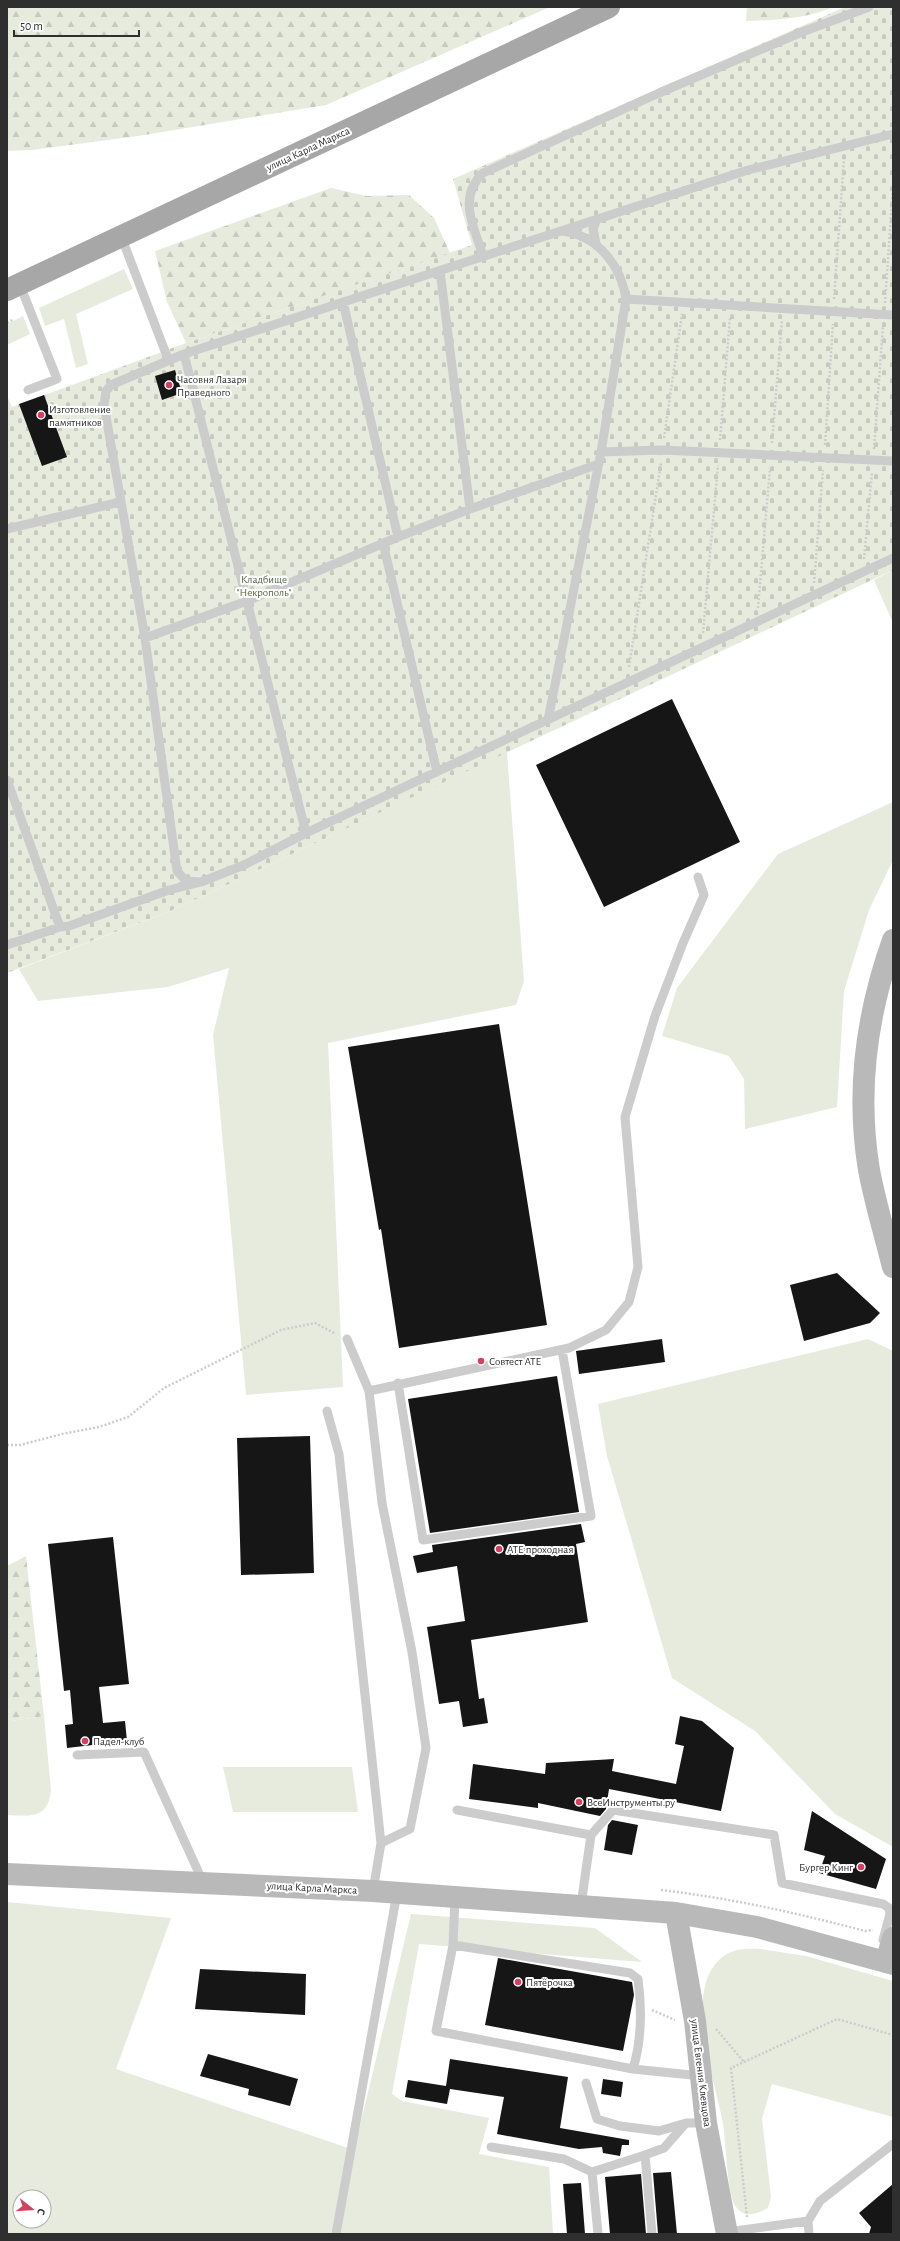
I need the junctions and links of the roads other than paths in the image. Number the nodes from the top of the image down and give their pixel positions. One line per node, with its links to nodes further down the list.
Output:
1 (609, 7): 6 (main road, улица Карла Маркса)
2 (869, 7): 8 (lane)
3 (893, 134): 4 (lane)
4 (597, 219): 5 (lane); 7 (lane)
5 (561, 231): 7 (lane); 8 (lane)
6 (121, 236): 10 (main road, улица Карла Маркса); 15 (lane)
7 (596, 243): 11 (lane)
8 (483, 256): 9 (lane)
9 (440, 271): 12 (lane); 21 (lane)
10 (13, 288): 16 (lane)
11 (626, 299): 13 (lane); 17 (lane)
12 (343, 302): 14 (lane); 23 (lane)
13 (888, 315)
14 (184, 354): 15 (lane); 26 (lane)
15 (168, 359): 20 (lane)
16 (28, 390)
17 (601, 452): 18 (lane); 19 (lane)
18 (893, 461)
19 (599, 464): 21 (lane); 28 (lane)
20 (120, 502): 22 (lane); 27 (lane)
21 (470, 509): 23 (lane)
22 (7, 529)
23 (398, 537): 24 (lane)
24 (383, 543): 26 (lane); 29 (lane)
25 (893, 558): 28 (lane)
26 (248, 601): 27 (lane); 31 (lane)
27 (145, 638): 32 (lane)
28 (548, 720): 29 (lane)
29 (437, 772): 31 (lane)
30 (7, 780): 36 (lane)
31 (306, 833): 34 (lane)
32 (177, 871): 34 (lane); 35 (lane)
33 (698, 877): 41 (lane)
34 (201, 882): 35 (lane)
35 (169, 890): 36 (lane)
36 (60, 927): 38 (lane)
37 (893, 940): 39 (main road)
38 (7, 945)
39 (893, 1267)
40 (347, 1339): 43 (lane)
41 (562, 1350): 42 (lane); 42 (lane)
42 (398, 1384): 43 (lane)
43 (369, 1391): 48 (lane)
44 (326, 1411): 48 (lane)
45 (77, 1755): 50 (lane)
46 (457, 1810): 47 (lane)
47 (591, 1835): 54 (lane); 56 (lane)
48 (381, 1843): 51 (lane)
49 (7, 1874): 50 (main road, улица Карла Маркса)
50 (203, 1883): 51 (main road, улица Карла Маркса)
51 (373, 1891): 52 (main road, улица Карла Маркса)
52 (397, 1893): 53 (main road, улица Карла Маркса); 69 (lane)
53 (455, 1897): 54 (main road, улица Карла Маркса); 57 (lane)
54 (581, 1905): 55 (main road, улица Карла Маркса)
55 (676, 1913): 58 (main road, улица Карла Маркса); 60 (main road, улица Евгения Клевцова)
56 (889, 1934): 58 (main road)
57 (454, 1945): 59 (lane); 59 (lane)
58 (885, 1962)
59 (633, 2069): 60 (lane)
60 (701, 2076): 62 (main road, улица Евгения Клевцова)
61 (586, 2083): 62 (lane)
62 (696, 2123): 65 (lane); 68 (main road, улица Евгения Клевцова)
63 (893, 2144): 67 (lane)
64 (490, 2147): 66 (lane)
65 (645, 2155): 66 (lane); 71 (lane)
66 (592, 2172): 70 (lane)
67 (808, 2221): 68 (lane); 72 (lane)
68 (727, 2233)
69 (336, 2234)
70 (598, 2234)
71 (652, 2234)
72 (809, 2234)

